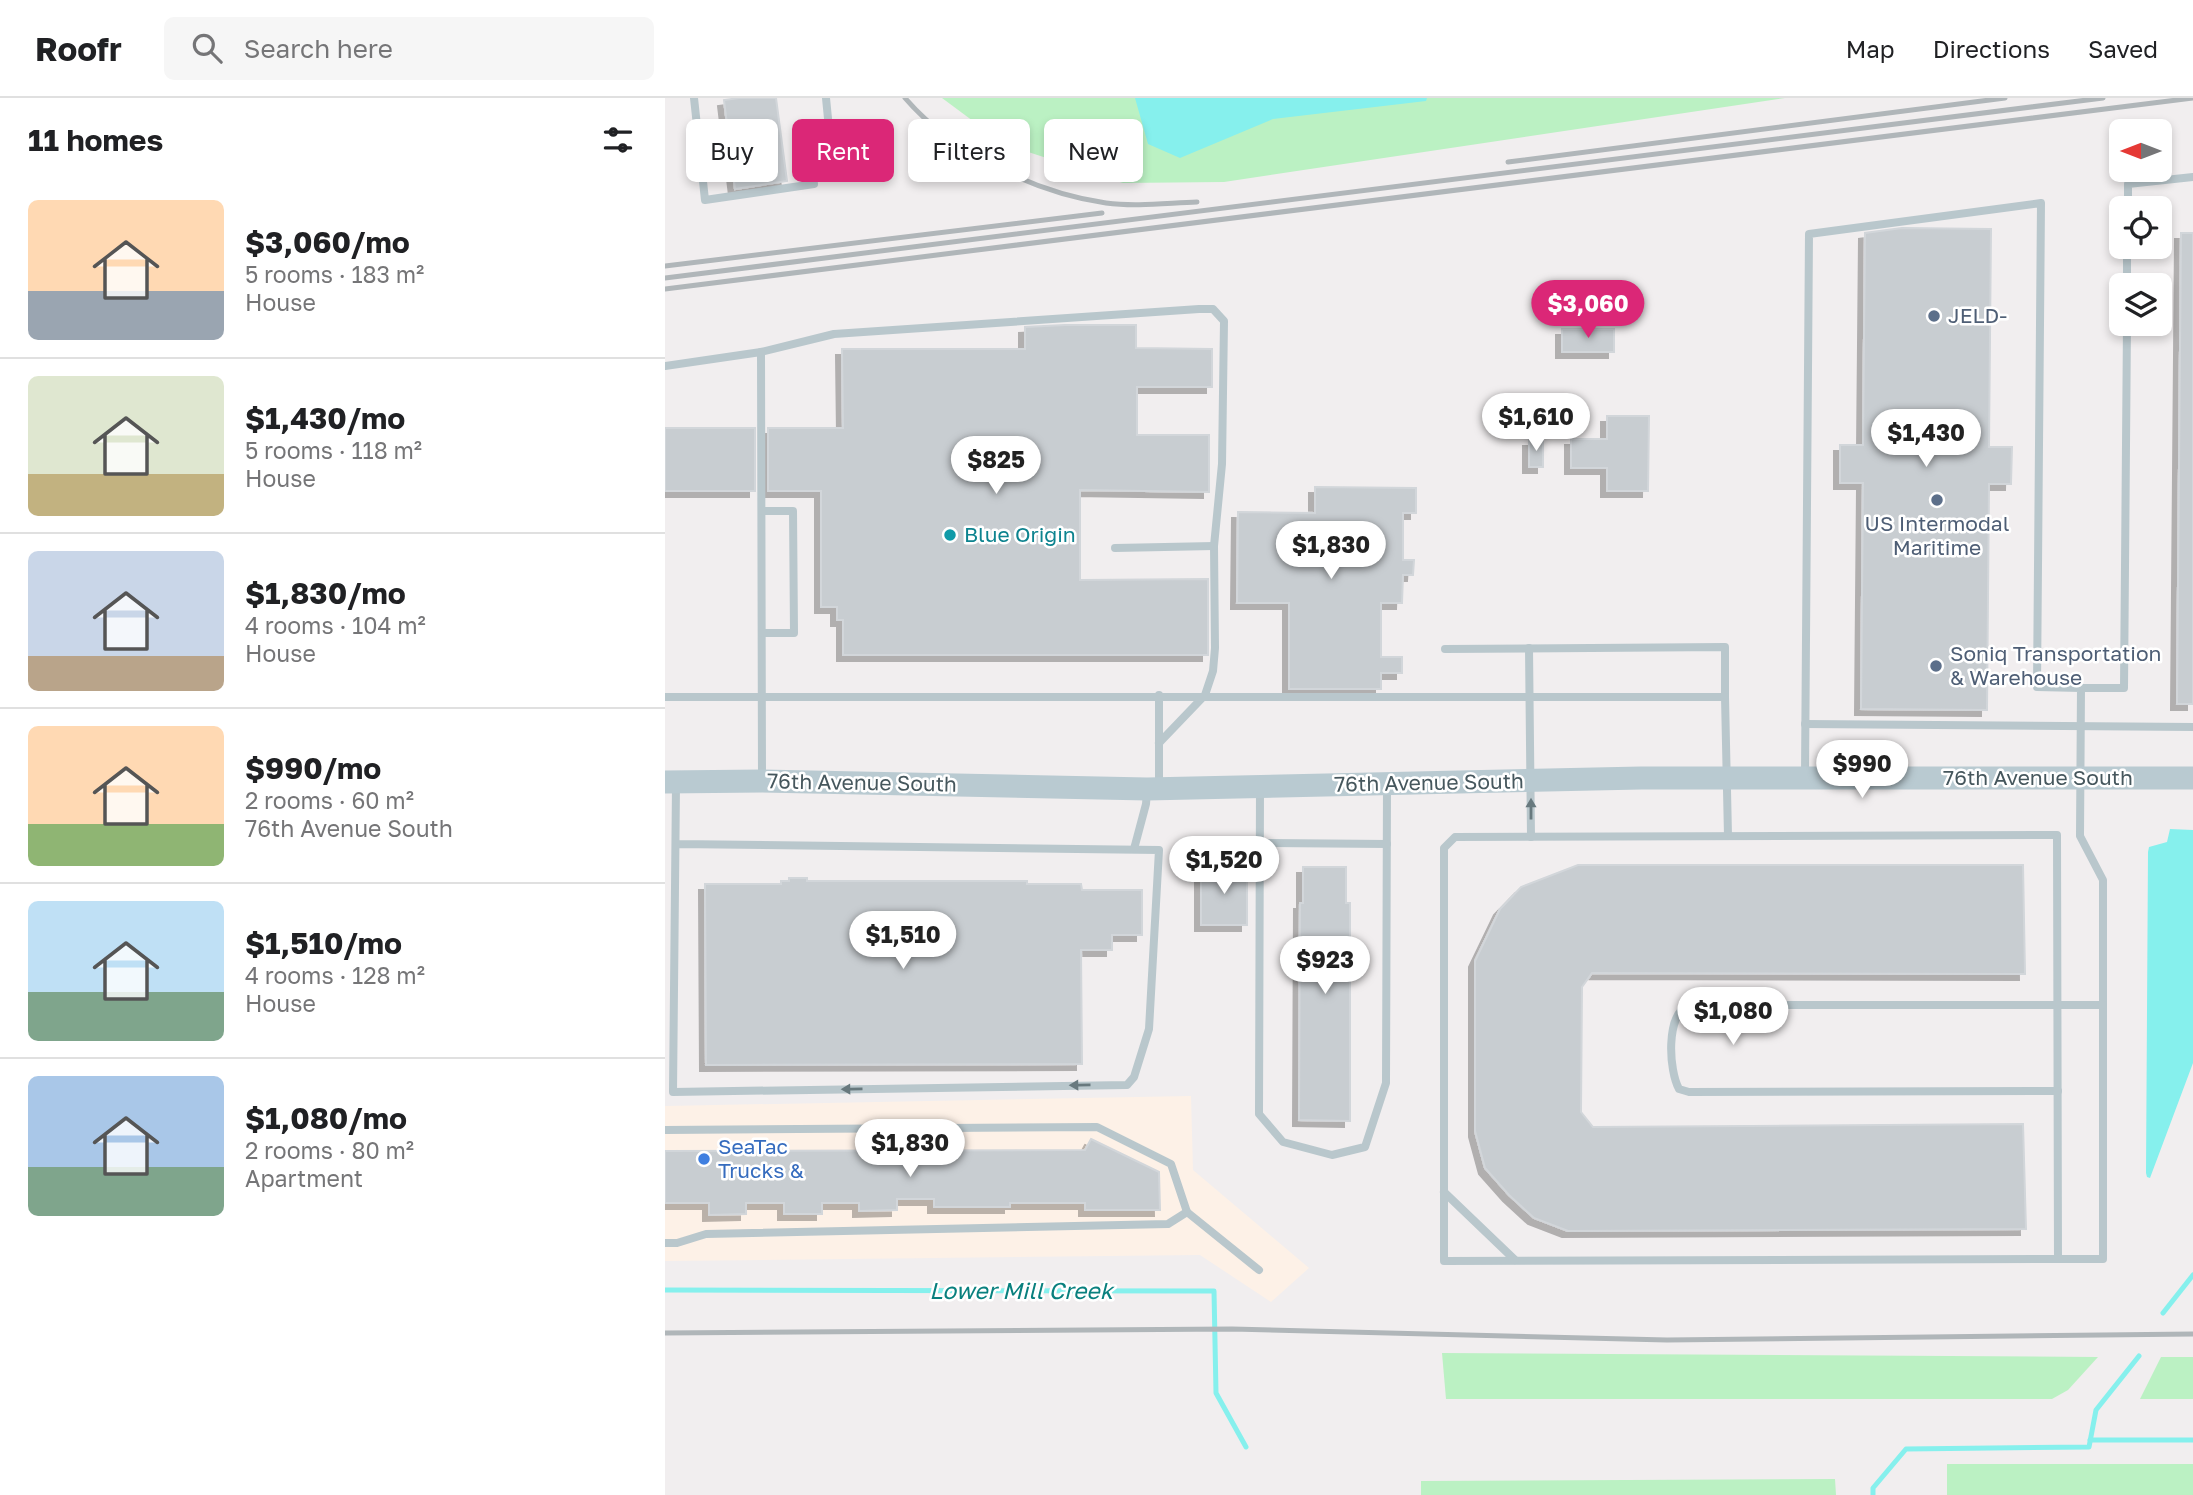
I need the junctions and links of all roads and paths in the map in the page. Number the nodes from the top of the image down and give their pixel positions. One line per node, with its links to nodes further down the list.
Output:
1 (694, 98): 2 (lane)
2 (826, 98)
3 (2193, 177): 4 (lane)
4 (2128, 196)
5 (2127, 336): 14 (lane)
6 (761, 352): 7 (lane); 8 (lane); 9 (lane)
7 (665, 366)
8 (762, 511): 11 (lane); 11 (lane)
9 (1214, 546): 10 (lane); 16 (lane)
10 (1115, 548)
11 (762, 633): 17 (lane)
12 (1529, 648): 13 (lane); 18 (lane); 19 (lane)
13 (1445, 649)
14 (2081, 688): 21 (lane); 22 (lane)
15 (1159, 695): 16 (lane); 17 (lane); 24 (lane)
16 (1205, 695): 18 (lane); 24 (lane)
17 (762, 696): 20 (lane); 29 (lane)
18 (1529, 696): 19 (lane); 30 (lane)
19 (1725, 696): 25 (lane)
20 (665, 697)
21 (1805, 724): 22 (lane); 26 (lane)
22 (2081, 726): 23 (lane); 27 (lane)
23 (2193, 727)
24 (1159, 743): 34 (lane)
25 (1728, 778): 26 (street, 76th Avenue South); 30 (street, 76th Avenue South); 36 (lane)
26 (1804, 778): 27 (street, 76th Avenue South)
27 (2080, 778): 28 (street, 76th Avenue South); 42 (lane)
28 (2193, 778)
29 (762, 781): 31 (street, 76th Avenue South); 34 (street, 76th Avenue South)
30 (1531, 781): 32 (street, 76th Avenue South); 35 (lane, one-way to 30)
31 (671, 782): 37 (lane)
32 (1387, 785): 33 (street, 76th Avenue South); 39 (lane)
33 (1260, 786): 34 (street, 76th Avenue South); 38 (lane)
34 (1153, 788): 40 (lane)
35 (1531, 836): 36 (lane); 45 (lane)
36 (1728, 836): 41 (lane)
37 (675, 844): 40 (lane); 40 (lane, one-way to 37)
38 (1260, 844): 39 (lane); 39 (lane)
39 (1387, 844)
40 (1134, 849)
41 (2058, 1004): 42 (lane); 43 (lane); 43 (lane)
42 (2103, 1004): 48 (lane)
43 (2058, 1091): 48 (lane)
44 (665, 1130): 46 (lane)
45 (1444, 1192): 49 (lane); 49 (lane)
46 (1187, 1212): 47 (lane); 50 (lane)
47 (665, 1243)
48 (2058, 1259): 49 (lane)
49 (1515, 1260)
50 (1259, 1270)

